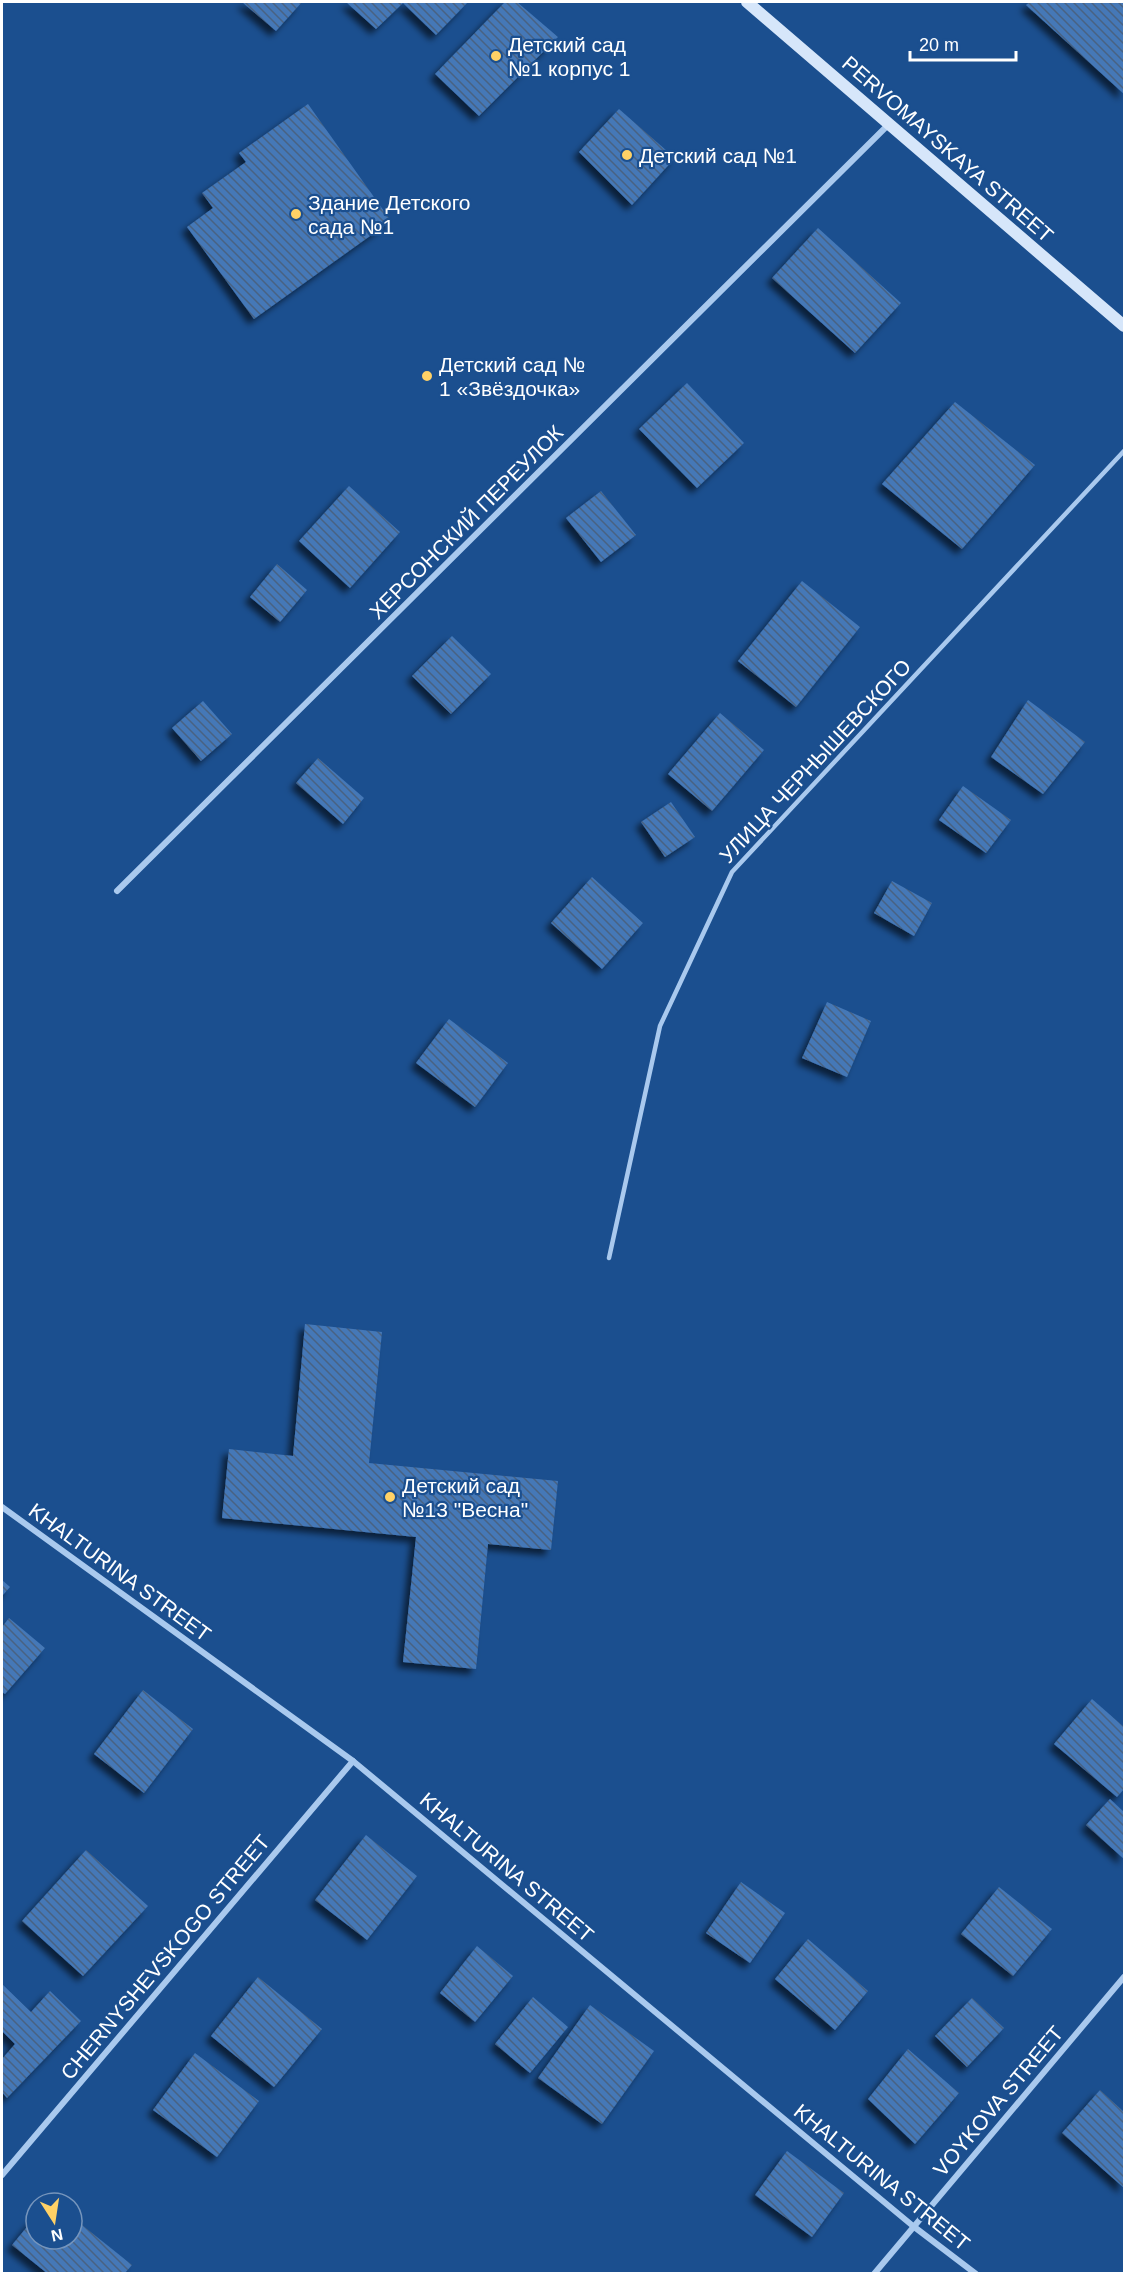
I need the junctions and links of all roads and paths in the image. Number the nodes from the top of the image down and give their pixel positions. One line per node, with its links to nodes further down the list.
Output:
1 (747, 2): 2 (main road, PERVOMAYSKAYA STREET)
2 (889, 124): 3 (main road, PERVOMAYSKAYA STREET); 5 (street, ХЕРСОНСКИЙ ПЕРЕУЛОК)
3 (1125, 326)
4 (1125, 451): 6 (lane, УЛИЦА ЧЕРНЫШЕВСКОГО)
5 (117, 891)
6 (609, 1258)
7 (2, 1507): 8 (street, KHALTURINA STREET)
8 (353, 1761): 10 (street, CHERNYSHEVSKOGO STREET); 11 (street, KHALTURINA STREET)
9 (1125, 1977): 11 (street, VOYKOVA STREET)
10 (2, 2175)
11 (913, 2226): 12 (street, VOYKOVA STREET); 13 (street, KHALTURINA STREET)
12 (874, 2274)
13 (976, 2274)

